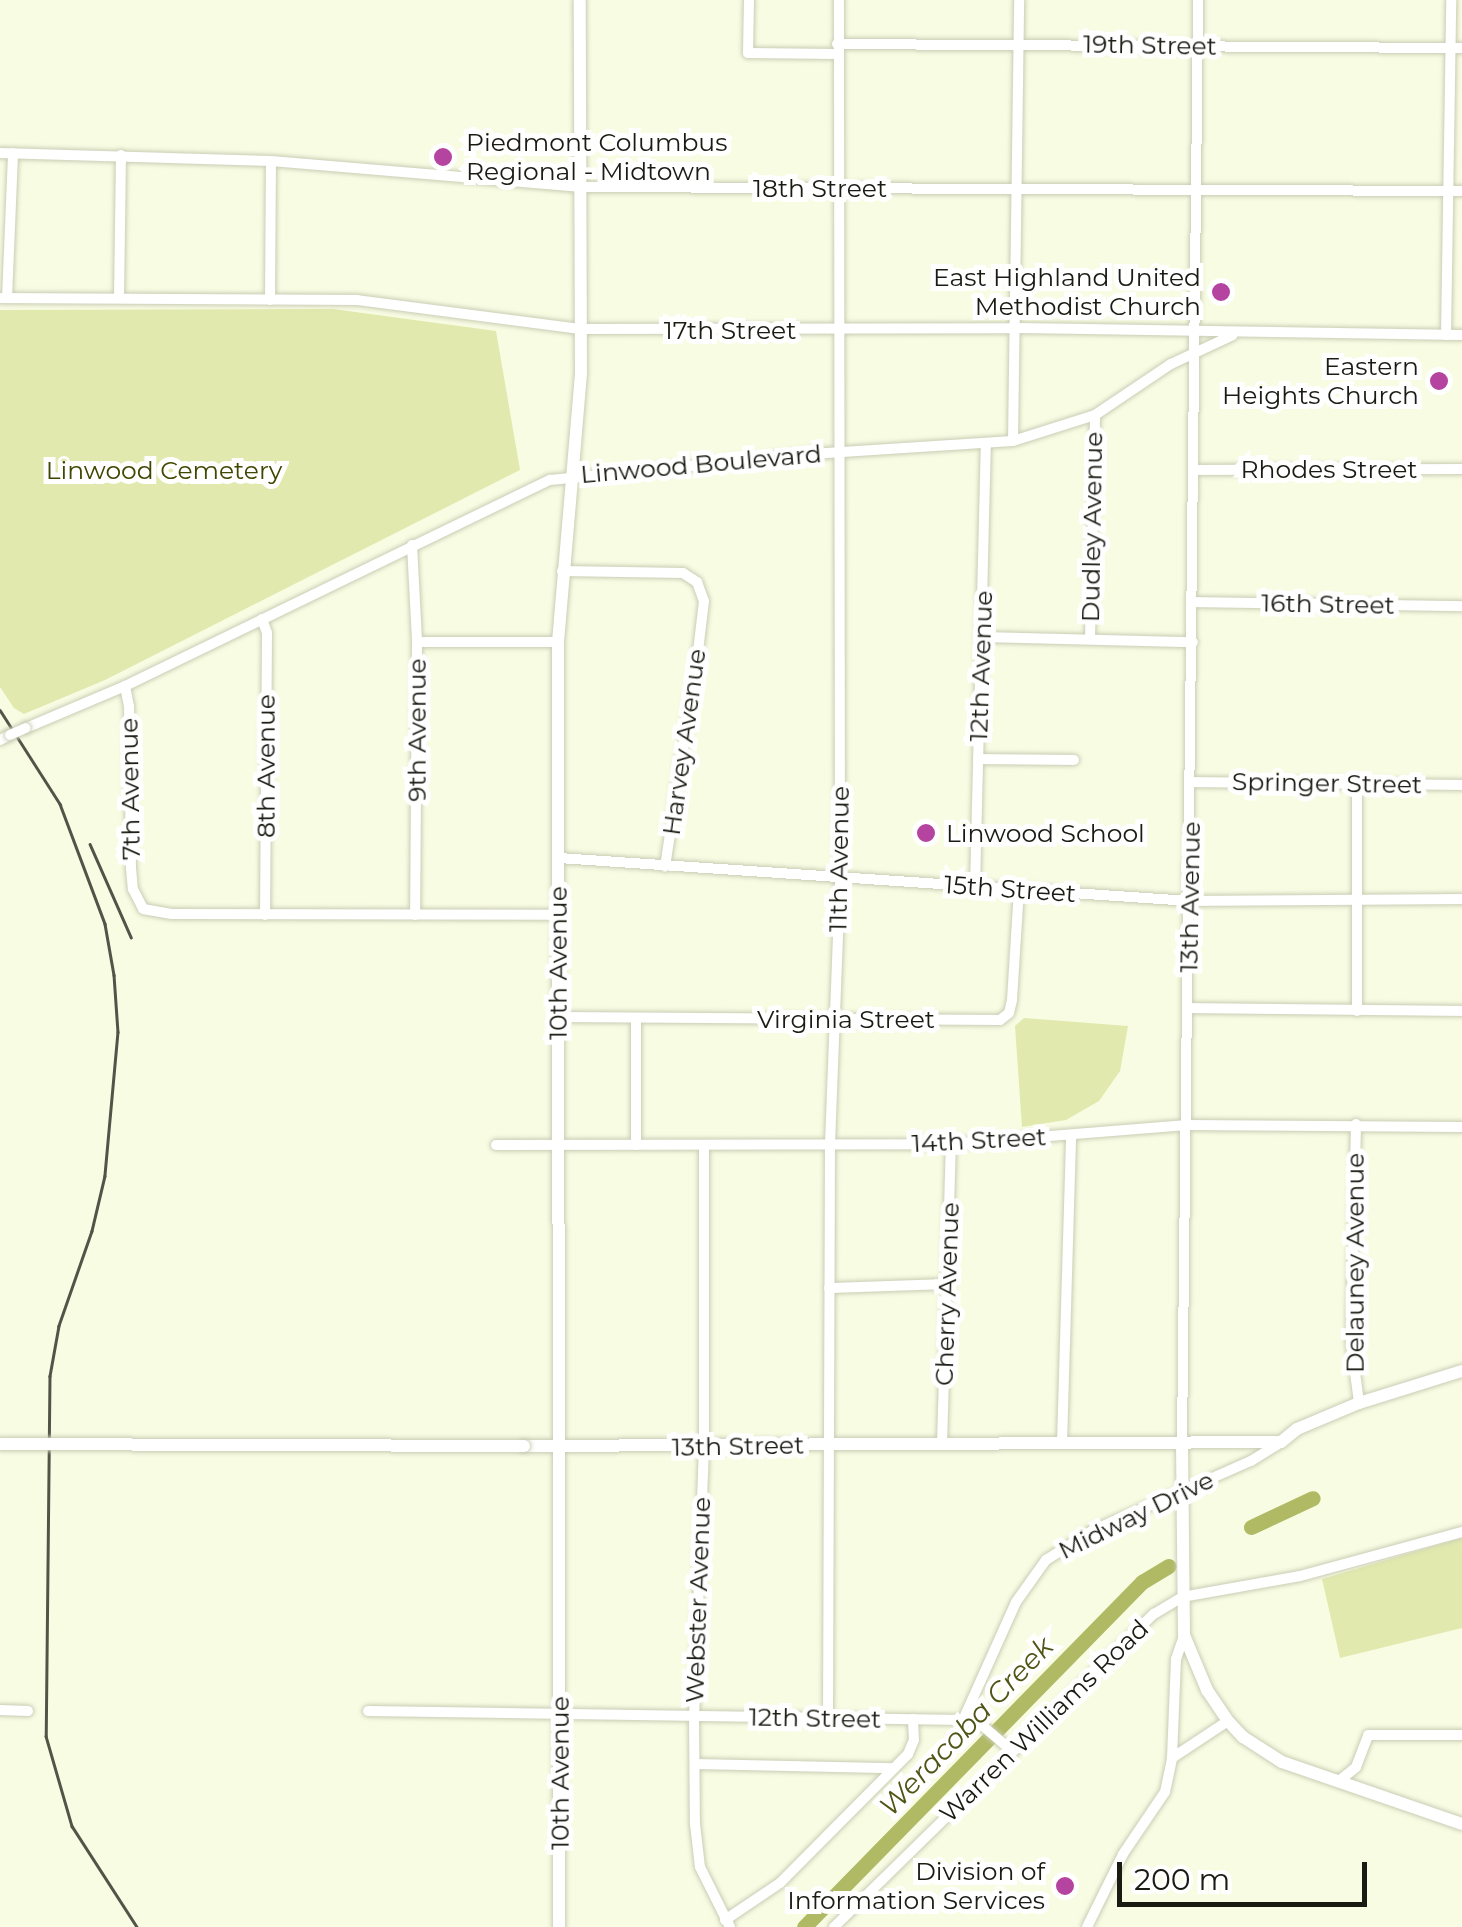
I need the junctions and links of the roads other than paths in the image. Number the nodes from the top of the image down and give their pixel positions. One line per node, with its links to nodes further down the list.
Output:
1 (580, 0): 14 (main road, 10th Avenue)
2 (749, 0): 10 (street, 19th Street)
3 (838, 0): 10 (street, 11th Avenue)
4 (1020, 0): 7 (street)
5 (1198, 0): 8 (street, 13th Avenue)
6 (1451, 0): 9 (street)
7 (1020, 44): 8 (street, 19th Street); 10 (street, 19th Street); 16 (street)
8 (1198, 46): 9 (street, 19th Street); 17 (street, 13th Avenue)
9 (1457, 48): 18 (street)
10 (837, 49): 15 (street, 11th Avenue)
11 (6, 153): 12 (street, 18th Street); 19 (street)
12 (121, 154): 13 (street, 18th Street); 20 (street)
13 (271, 161): 14 (street, 18th Street); 21 (street)
14 (579, 186): 15 (street, 18th Street); 22 (main road, 10th Avenue)
15 (838, 188): 16 (street, 18th Street); 24 (street, 11th Avenue)
16 (1020, 190): 17 (street, 18th Street); 23 (street)
17 (1199, 191): 18 (street, 18th Street); 25 (street, 13th Avenue)
18 (1456, 191): 27 (street)
19 (4, 298): 20 (street, 17th Street)
20 (119, 298): 21 (street, 17th Street)
21 (270, 300): 22 (street, 17th Street)
22 (581, 328): 24 (street, 17th Street); 36 (main road, 10th Avenue)
23 (1016, 328): 24 (street, 17th Street); 25 (street, 17th Street); 31 (street)
24 (839, 330): 33 (street, 11th Avenue)
25 (1197, 333): 26 (street, 17th Street); 29 (street, 13th Avenue)
26 (1239, 333): 27 (street, 17th Street); 29 (street)
27 (1446, 334): 28 (street, 17th Street)
28 (1462, 335)
29 (1197, 351): 30 (street, Linwood Boulevard); 35 (street, 13th Avenue)
30 (1095, 415): 31 (street, Linwood Boulevard); 43 (street, Dudley Avenue)
31 (1013, 442): 32 (street, Linwood Boulevard)
32 (986, 445): 33 (street, Linwood Boulevard); 42 (street, 12th Avenue)
33 (842, 452): 36 (street, Linwood Boulevard); 56 (street, 11th Avenue)
34 (1462, 469): 35 (street, Rhodes Street)
35 (1196, 470): 39 (street, 13th Avenue)
36 (571, 474): 37 (street, Linwood Boulevard); 38 (main road, 10th Avenue)
37 (412, 545): 41 (street, Linwood Boulevard); 44 (street, 9th Avenue)
38 (562, 571): 45 (main road, 10th Avenue); 55 (street, Harvey Avenue)
39 (1194, 602): 40 (street, 16th Street); 46 (street, 13th Avenue)
40 (1462, 606)
41 (262, 619): 47 (street, Linwood Boulevard); 62 (street, 8th Avenue)
42 (982, 637): 43 (street); 49 (street, 12th Avenue)
43 (1090, 639): 46 (street)
44 (417, 642): 45 (street); 63 (street, 9th Avenue)
45 (558, 642): 54 (main road, 10th Avenue)
46 (1193, 642): 51 (street, 13th Avenue)
47 (125, 686): 48 (street, Linwood Boulevard, bridge); 62 (street, 7th Avenue)
48 (5, 738)
49 (978, 759): 50 (street); 57 (street, 12th Avenue)
50 (1074, 760)
51 (1191, 782): 52 (street, Springer Street); 61 (street, 13th Avenue)
52 (1357, 784): 53 (street, Springer Street); 59 (street)
53 (1462, 785)
54 (559, 858): 55 (street, 15th Street); 64 (main road, 10th Avenue)
55 (666, 866): 56 (street, 15th Street)
56 (840, 878): 57 (street, 15th Street); 70 (street, 11th Avenue)
57 (976, 887): 58 (street, 15th Street)
58 (1019, 890): 61 (street, 15th Street); 70 (street, Virginia Street)
59 (1355, 898): 60 (street, 15th Street); 61 (street, 15th Street); 66 (street)
60 (1462, 899)
61 (1190, 901): 65 (street, 13th Avenue)
62 (265, 915): 63 (street)
63 (415, 915): 64 (street)
64 (557, 916): 68 (main road, 10th Avenue)
65 (1188, 1008): 66 (street); 72 (street, 13th Avenue)
66 (1356, 1011): 67 (street)
67 (1462, 1011)
68 (558, 1016): 69 (street, Virginia Street); 79 (main road, 10th Avenue)
69 (636, 1018): 70 (street, Virginia Street); 75 (street)
70 (836, 1019): 76 (street, 11th Avenue)
71 (1356, 1124): 72 (street, 14th Street); 73 (street, 14th Street); 84 (street, Delauney Avenue)
72 (1187, 1126): 74 (street, 14th Street); 87 (street, 13th Avenue)
73 (1462, 1127)
74 (1071, 1135): 77 (street, 14th Street); 86 (street)
75 (636, 1144): 79 (street, 14th Street); 80 (street, 14th Street)
76 (830, 1144): 77 (street, 14th Street); 80 (street, 14th Street); 82 (street, 11th Avenue)
77 (951, 1144): 81 (street, Cherry Avenue)
78 (496, 1145): 79 (street, 14th Street)
79 (556, 1145): 92 (main road, 10th Avenue)
80 (704, 1145): 91 (street, Webster Avenue)
81 (949, 1284): 82 (street); 89 (street, Cherry Avenue)
82 (829, 1288): 90 (street, 11th Avenue)
83 (1462, 1371): 84 (main road, 13th Street)
84 (1359, 1402): 85 (main road, 13th Street)
85 (1281, 1442): 87 (main road, 13th Street); 93 (street, Midway Drive)
86 (1062, 1443): 87 (main road, 13th Street); 89 (main road, 13th Street)
87 (1182, 1443): 93 (main road)
88 (0, 1444): 92 (main road, 13th Street, bridge)
89 (942, 1444): 90 (main road, 13th Street)
90 (830, 1445): 91 (main road, 13th Street); 102 (street, 11th Avenue)
91 (704, 1446): 92 (main road, 13th Street); 101 (street, Webster Avenue)
92 (558, 1447): 100 (main road, 10th Avenue)
93 (1183, 1490): 95 (main road); 104 (street, Midway Drive)
94 (1462, 1532): 95 (street, Warren Williams Road)
95 (1182, 1596): 96 (main road); 107 (street, Warren Williams Road)
96 (1184, 1635): 105 (main road); 108 (street)
97 (0, 1710): 98 (street)
98 (28, 1711)
99 (368, 1711): 100 (street, 12th Street)
100 (560, 1712): 101 (street, 12th Street); 114 (main road, 10th Avenue)
101 (694, 1717): 102 (street, 12th Street); 109 (street, Webster Avenue)
102 (828, 1717): 103 (street, 12th Street)
103 (914, 1719): 104 (street, 12th Street); 110 (street)
104 (963, 1720): 107 (street, 12th Street)
105 (1228, 1721): 108 (street); 111 (main road)
106 (1462, 1736): 111 (street)
107 (1011, 1750): 115 (street, Warren Williams Road)
108 (1172, 1758): 116 (street)
109 (695, 1764): 110 (street); 113 (street, Webster Avenue)
110 (894, 1768): 113 (street)
111 (1339, 1781): 112 (main road)
112 (1462, 1824)
113 (728, 1923)
114 (559, 1927)
115 (834, 1927)
116 (1087, 1927)

